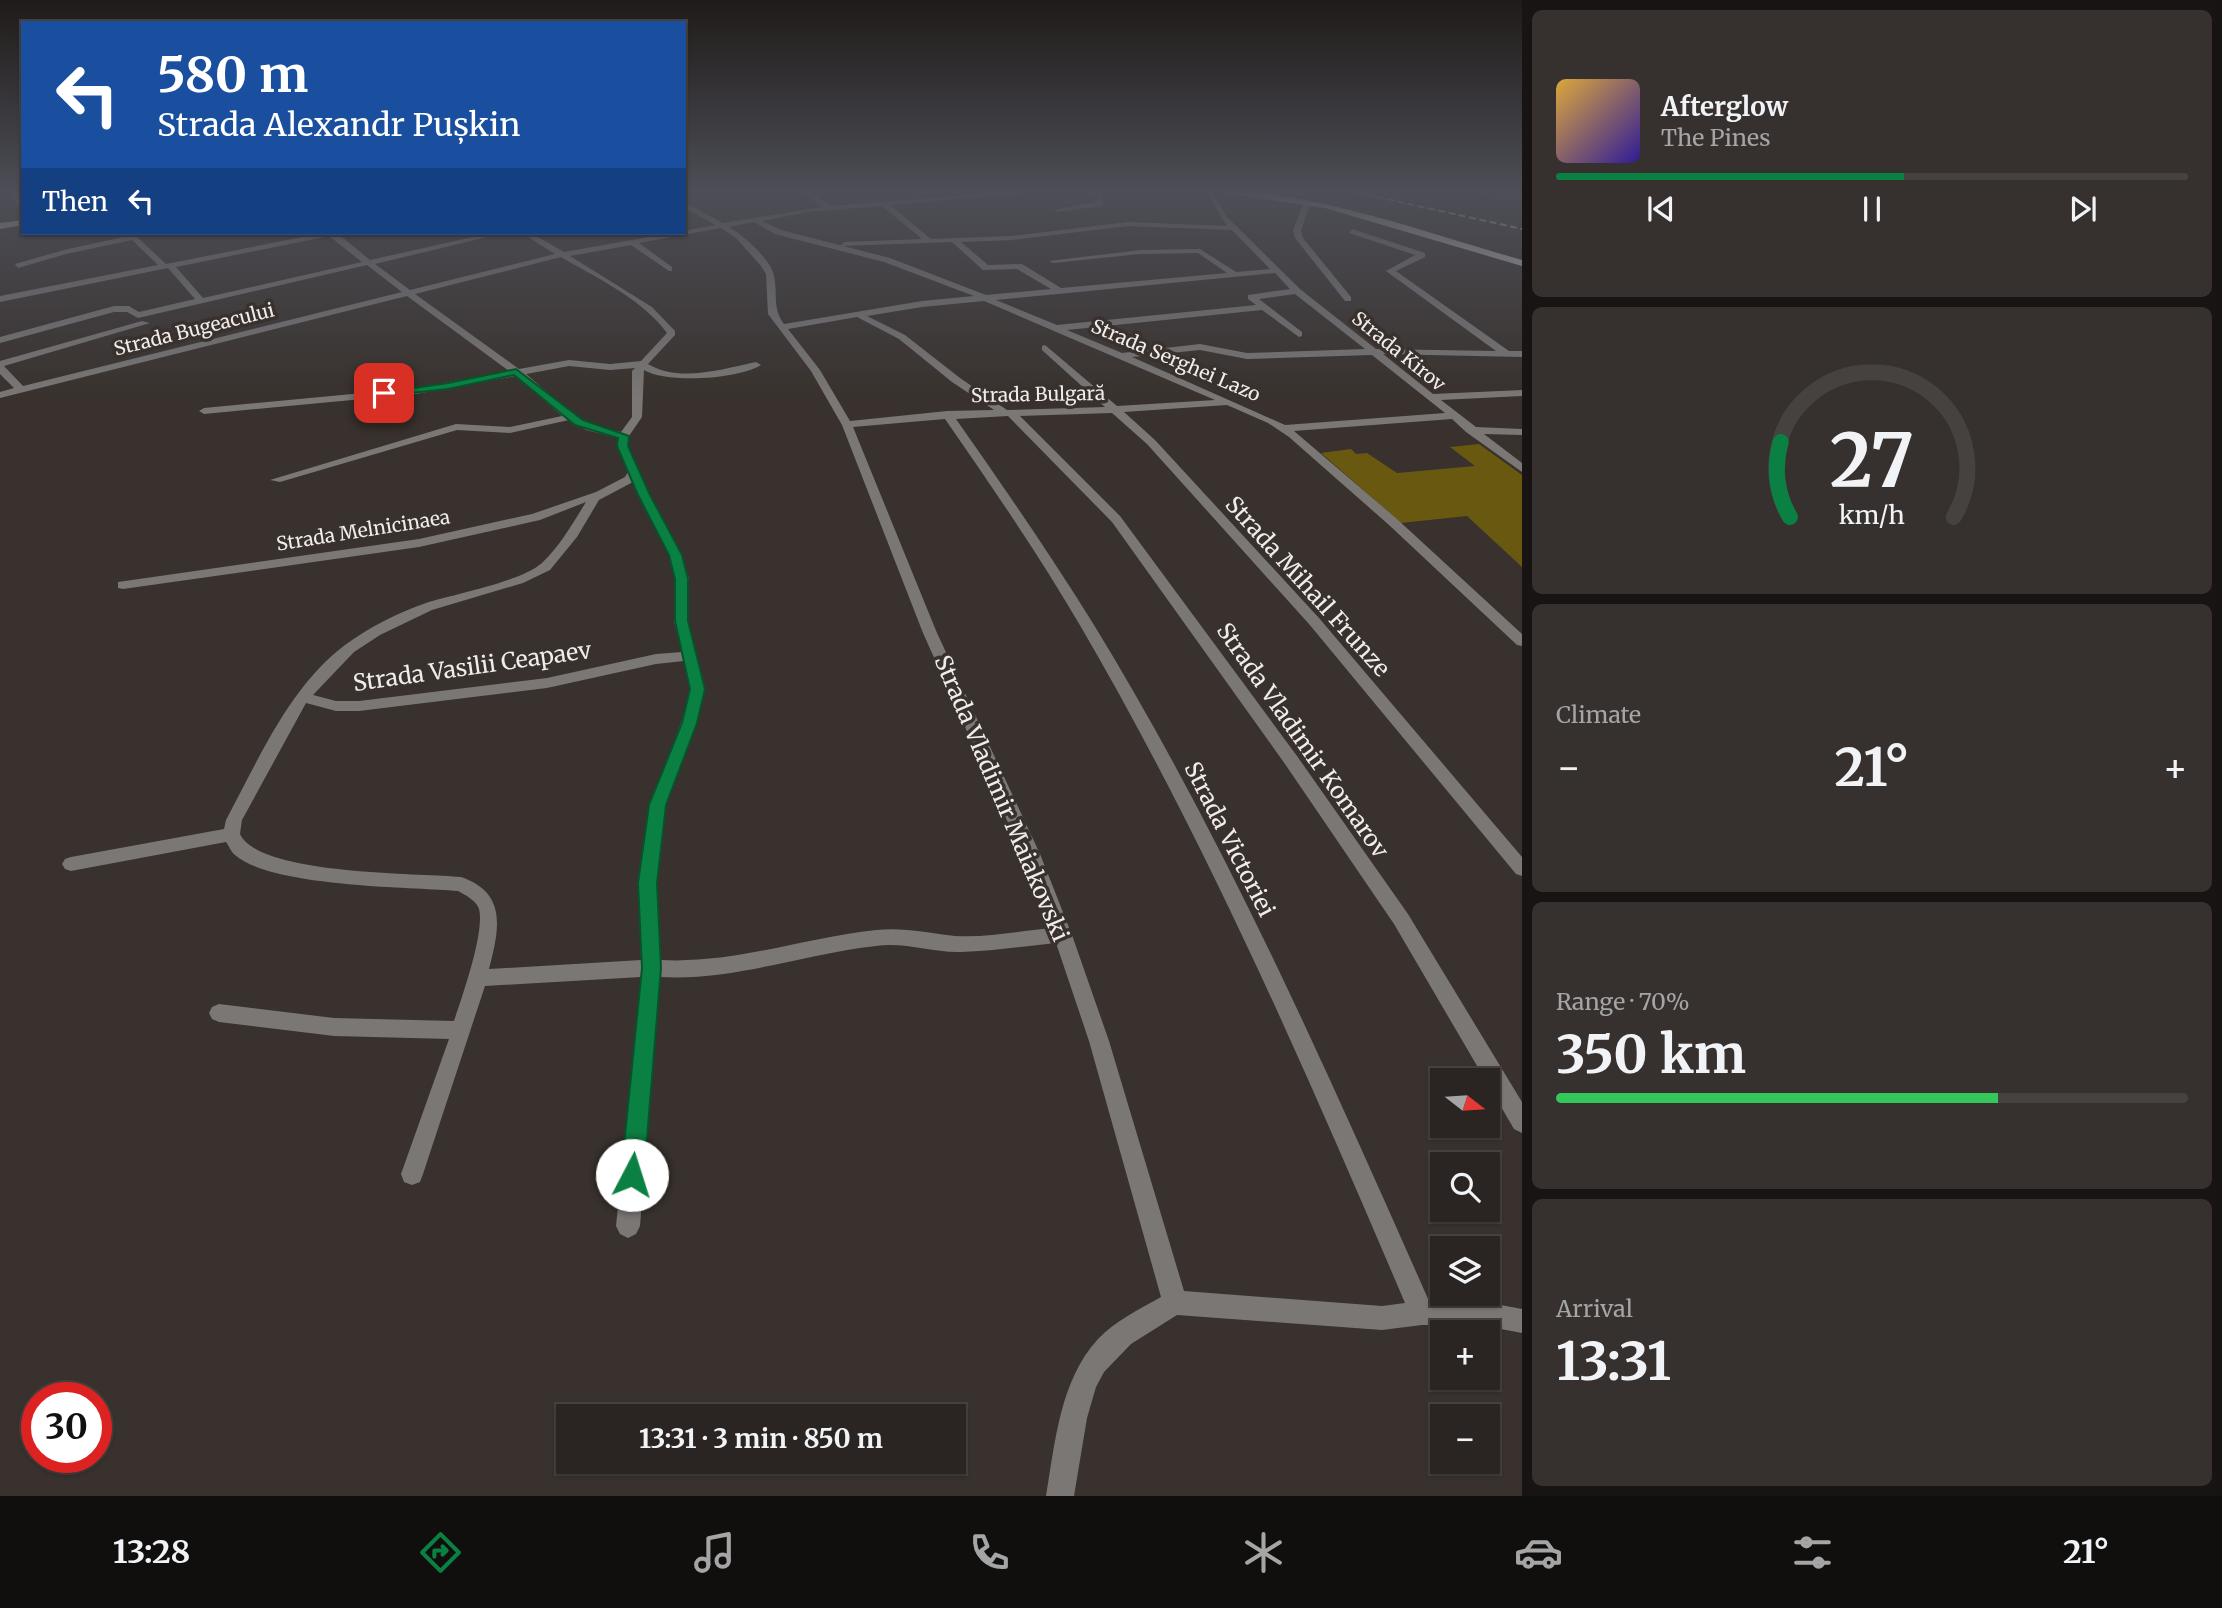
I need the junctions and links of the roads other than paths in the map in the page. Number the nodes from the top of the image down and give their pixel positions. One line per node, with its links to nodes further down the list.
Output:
1 (38, 260): 19 (street)
2 (160, 260): 20 (street)
3 (198, 260): 20 (street)
4 (365, 260): 18 (street)
5 (383, 260): 18 (street)
6 (540, 260): 26 (street, Strada Bugeacului)
7 (568, 260): 43 (street)
8 (657, 260): 21 (street)
9 (764, 260): 34 (street, Strada Vladimir Maiakovski)
10 (880, 260): 27 (street, Strada Serghei Lazo)
11 (976, 260): 24 (street)
12 (1064, 260): 17 (street)
13 (1213, 260): 23 (street)
14 (1263, 260): 22 (street, Strada Kirov)
15 (1315, 260): 29 (street)
16 (1412, 260): 40 (street)
17 (1053, 261)
18 (369, 263): 26 (street); 30 (street)
19 (18, 266)
20 (167, 266): 28 (street); 30 (street)
21 (669, 269)
22 (1274, 271): 23 (street); 25 (street, Strada Kirov)
23 (1235, 275): 24 (street)
24 (1059, 291): 27 (street)
25 (1297, 291): 31 (street); 39 (street, Strada Kirov)
26 (409, 292): 46 (street); 47 (street, Strada Bugeacului)
27 (989, 298): 32 (street); 35 (street, Strada Serghei Lazo)
28 (0, 299)
29 (1348, 299)
30 (201, 300): 33 (street)
31 (1263, 307): 35 (street); 36 (street)
32 (857, 314): 34 (street); 54 (street, Strada Vladimir Komarov)
33 (141, 319): 37 (street); 45 (street)
34 (782, 327): 58 (street, Strada Vladimir Maiakovski)
35 (1058, 328): 42 (street, Strada Serghei Lazo)
36 (1300, 334)
37 (0, 340)
38 (1045, 348): 52 (street, Strada Mihail Frunze)
39 (1371, 352): 40 (street); 42 (street); 50 (street, Strada Kirov)
40 (1506, 353): 41 (street)
41 (1522, 354)
42 (1117, 356): 51 (street, Strada Serghei Lazo)
43 (641, 363): 44 (street); 46 (street); 62 (street)
44 (756, 365)
45 (0, 366): 47 (street)
46 (516, 372): 53 (street); 57 (street)
47 (21, 390): 49 (street, Strada Bugeacului)
48 (1522, 393): 50 (street)
49 (0, 395)
50 (1428, 397): 56 (street, Strada Kirov)
51 (1230, 402): 52 (street, Strada Bulgară); 59 (street, Strada Serghei Lazo)
52 (1119, 410): 54 (street, Strada Bulgară); 73 (street, Strada Mihail Frunze)
53 (204, 411)
54 (1007, 412): 55 (street, Strada Bulgară); 79 (street, Strada Vladimir Komarov)
55 (947, 414): 58 (street, Strada Bulgară); 83 (street, Strada Victoriei)
56 (1451, 416): 59 (street); 60 (street, Strada Kirov)
57 (570, 417): 62 (street); 65 (street)
58 (847, 425): 74 (street, Strada Vladimir Maiakovski)
59 (1284, 428): 68 (street, Strada Serghei Lazo)
60 (1470, 429): 61 (street); 63 (street, Strada Kirov)
61 (1522, 432)
62 (624, 436): 64 (street)
63 (1522, 469)
64 (634, 472): 66 (street); 69 (street)
65 (276, 480)
66 (603, 492): 67 (street, Strada Melnicinaea); 70 (street)
67 (123, 585)
68 (1522, 642)
69 (691, 656): 70 (street, Strada Vasilii Ceapaev); 75 (street)
70 (302, 697): 71 (street)
71 (231, 834): 72 (street); 76 (street)
72 (71, 864)
73 (1522, 869)
74 (1063, 935): 75 (street); 82 (street, Strada Vladimir Maiakovski)
75 (652, 968): 76 (street); 81 (street)
76 (476, 978): 78 (street)
77 (219, 1013): 78 (street)
78 (460, 1030): 80 (street)
79 (1522, 1122)
80 (412, 1174)
81 (628, 1226)
82 (1175, 1303): 83 (street); 85 (street)
83 (1422, 1312): 84 (street)
84 (1522, 1321)
85 (1060, 1496)

